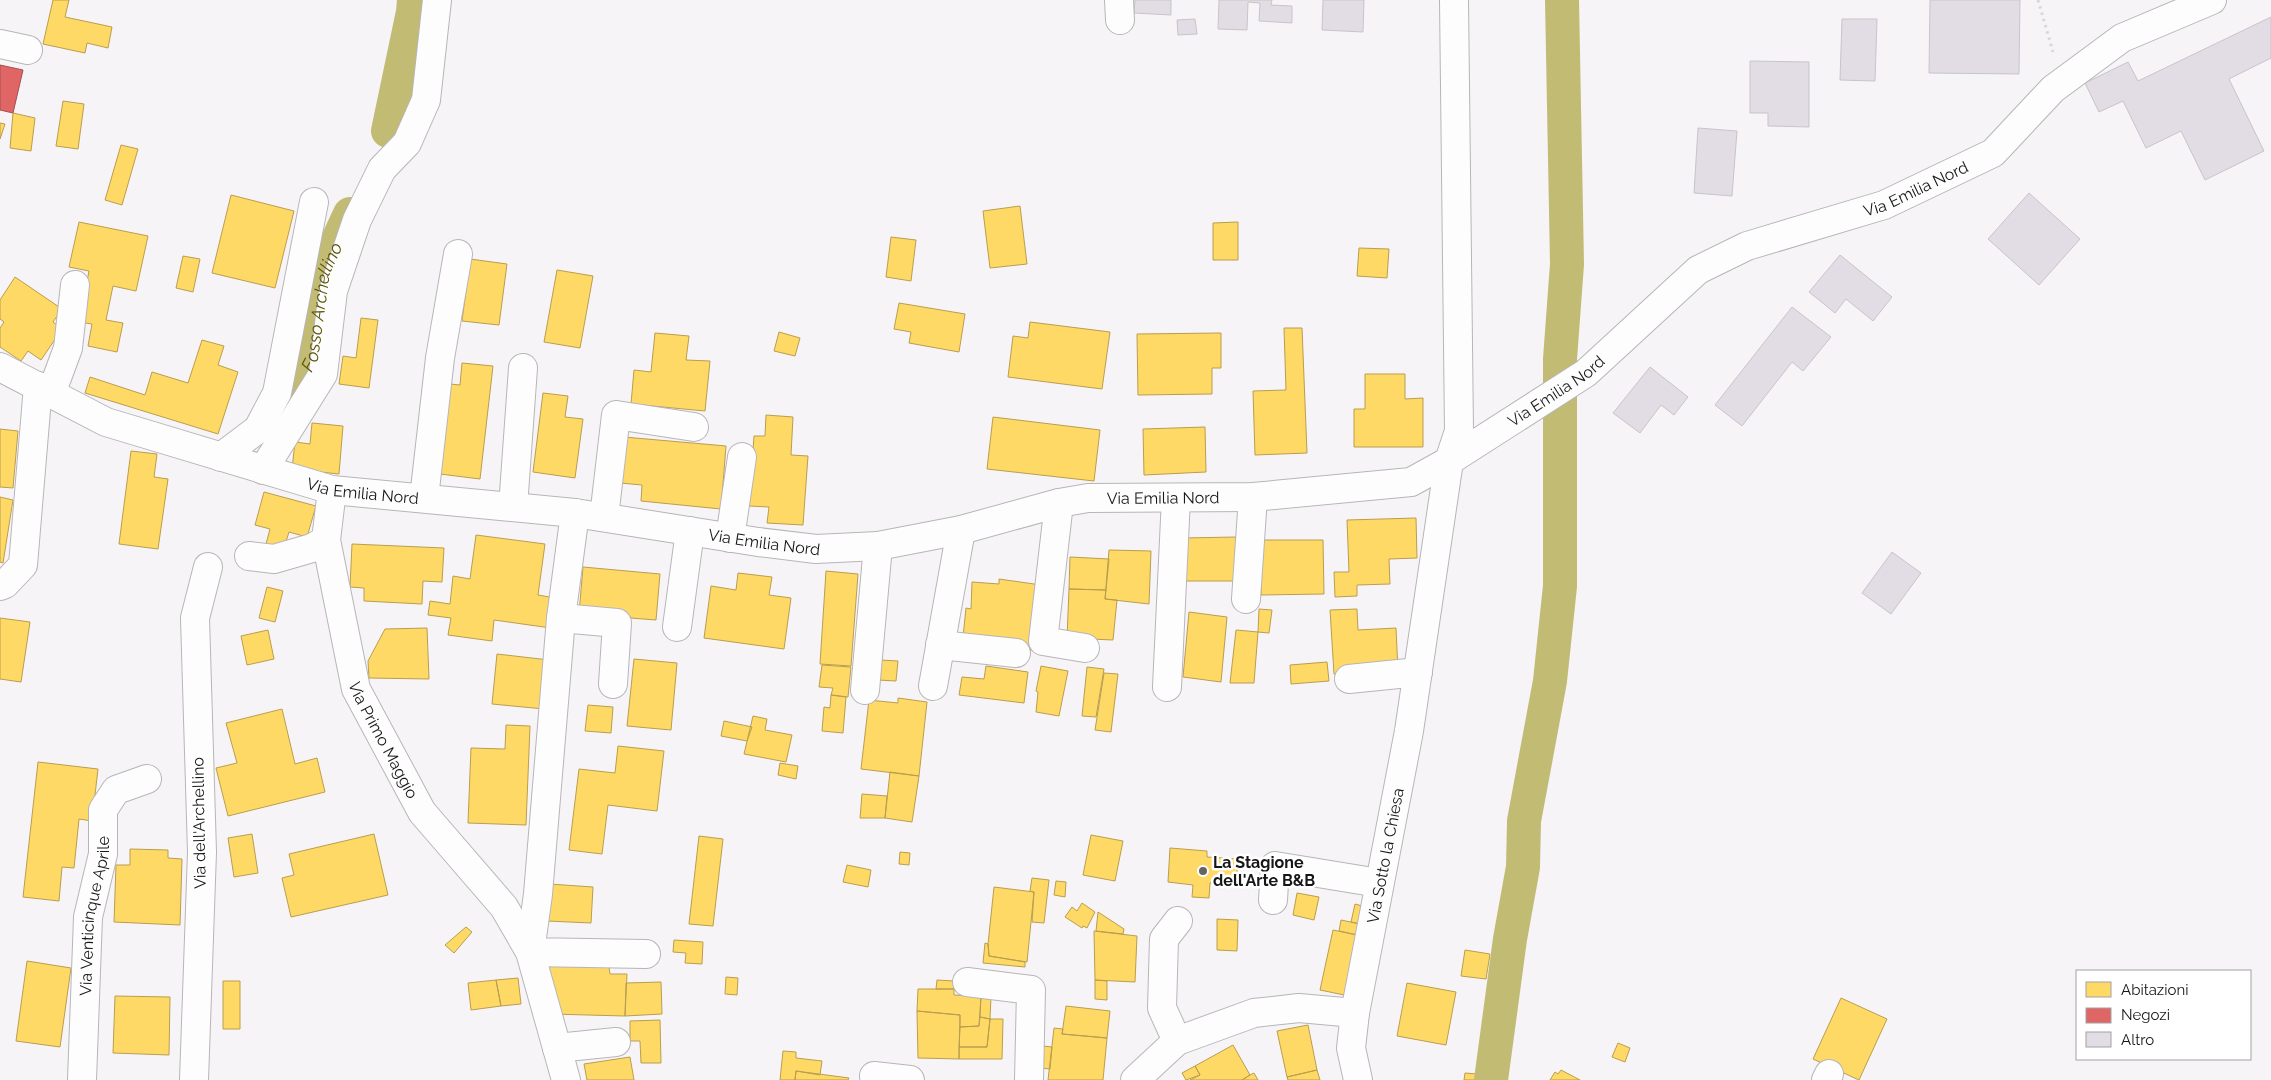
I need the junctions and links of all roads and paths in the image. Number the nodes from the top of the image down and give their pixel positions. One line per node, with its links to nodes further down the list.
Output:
1 (437, 0): 18 (street)
2 (1454, 0): 17 (street, Via Sotto la Chiesa)
3 (2038, 0): 7 (path)
4 (2212, 0): 7 (street, Via Emilia Nord)
5 (0, 44): 6 (street)
6 (28, 50)
7 (2064, 81): 17 (street, Via Emilia Nord)
8 (314, 202): 15 (street)
9 (458, 254): 21 (street)
10 (75, 285): 13 (street)
11 (0, 367): 13 (street, Via Emilia Nord)
12 (524, 368): 24 (street)
13 (45, 390): 15 (street, Via Emilia Nord); 34 (street)
14 (694, 427): 26 (street)
15 (221, 457): 18 (street, Via Emilia Nord)
16 (742, 457): 29 (street)
17 (1449, 461): 20 (street, Via Emilia Nord); 41 (street, Via Sotto la Chiesa)
18 (263, 470): 19 (street, Via Emilia Nord)
19 (332, 490): 21 (street, Via Emilia Nord); 30 (street, Via Primo Maggio)
20 (1253, 497): 22 (street, Via Emilia Nord); 35 (street)
21 (424, 498): 24 (street, Via Emilia Nord)
22 (1176, 498): 23 (street, Via Emilia Nord); 45 (street)
23 (1059, 503): 27 (street, Via Emilia Nord); 39 (street)
24 (513, 506): 25 (street, Via Emilia Nord)
25 (575, 513): 26 (street, Via Emilia Nord); 36 (street, Via Primo Maggio)
26 (604, 517): 28 (street, Via Emilia Nord)
27 (961, 530): 31 (street, Via Emilia Nord); 38 (street)
28 (690, 531): 29 (street, Via Emilia Nord); 37 (street)
29 (730, 538): 31 (street, Via Emilia Nord)
30 (326, 540): 32 (street); 51 (street, Via Primo Maggio)
31 (878, 546): 46 (street)
32 (249, 556)
33 (208, 567): 60 (street, Via dell'Archellino)
34 (0, 586)
35 (1246, 599)
36 (561, 618): 43 (street); 51 (street, Via Primo Maggio)
37 (677, 627)
38 (940, 645): 40 (street); 44 (street)
39 (1085, 648)
40 (1016, 653)
41 (1418, 672): 42 (street); 48 (street, Via Sotto la Chiesa)
42 (1349, 679)
43 (614, 684)
44 (933, 686)
45 (1167, 687)
46 (865, 690)
47 (148, 779): 59 (street, Via Venticinque Aprile)
48 (1379, 883): 49 (street); 54 (street, Via Sotto la Chiesa)
49 (1273, 900)
50 (1178, 921): 55 (street)
51 (530, 952): 52 (street); 57 (street, Via Primo Maggio)
52 (646, 954)
53 (967, 982): 63 (street)
54 (1355, 1013): 55 (street); 65 (street, Via Sotto la Chiesa)
55 (1178, 1041): 64 (street)
56 (616, 1042): 57 (street)
57 (556, 1048): 61 (street, Via Primo Maggio)
58 (874, 1076): 62 (street)
59 (82, 1080)
60 (194, 1080)
61 (566, 1080)
62 (910, 1080)
63 (1028, 1080)
64 (1135, 1080)
65 (1358, 1080)

